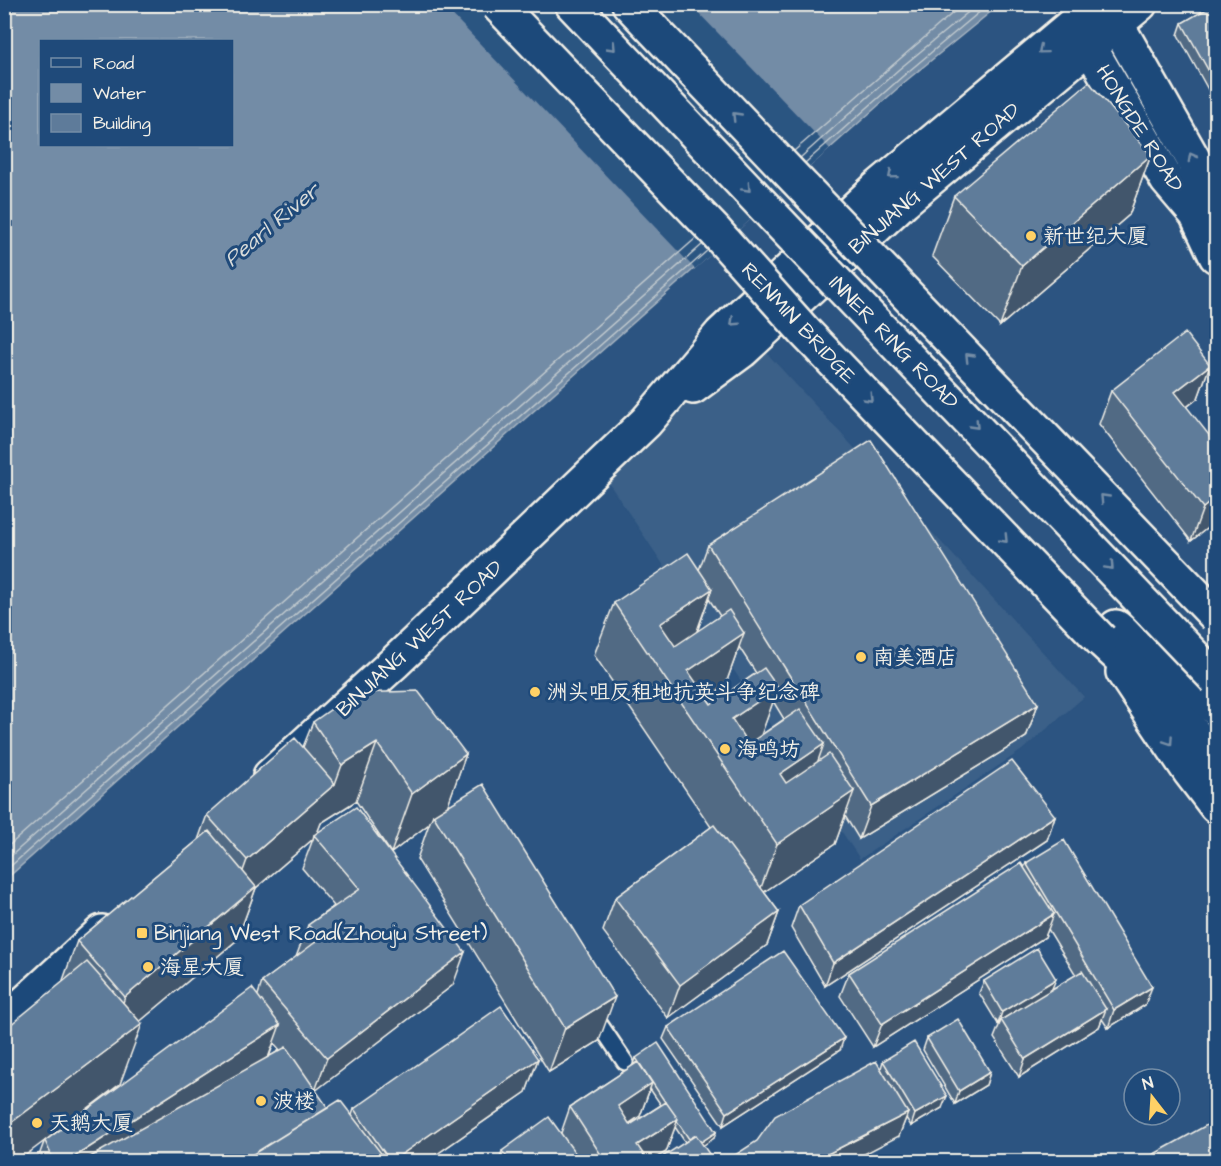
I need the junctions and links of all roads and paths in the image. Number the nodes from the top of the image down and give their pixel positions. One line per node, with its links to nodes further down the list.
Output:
1 (497, 4): 11 (main road, RENMIN BRIDGE, one-way to 11, bridge)
2 (518, 4): 11 (main road, RENMIN BRIDGE)
3 (572, 4): 12 (main road, INNER RING ROAD, one-way to 12, bridge)
4 (629, 4): 10 (main road, INNER RING ROAD, one-way to 4, bridge)
5 (1110, 11): 6 (main road, HONGDE ROAD); 7 (main road, HONGDE ROAD, one-way to 5); 9 (main road, BINJIANG WEST ROAD, one-way to 9)
6 (1089, 46): 7 (main road, HONGDE ROAD); 9 (main road, BINJIANG WEST ROAD)
7 (1206, 208): 8 (main road)
8 (1216, 256)
9 (646, 422): 16 (main road, BINJIANG WEST ROAD)
10 (1216, 616)
11 (1109, 634): 13 (main road); 14 (main road); 15 (main road); 17 (main road, one-way to 17)
12 (1216, 679)
13 (1216, 709)
14 (1216, 732)
15 (1216, 757)
16 (248, 797)
17 (1216, 806)
18 (127, 909): 20 (main road)
19 (586, 1004): 21 (lane)
20 (4, 1022)
21 (624, 1062)

